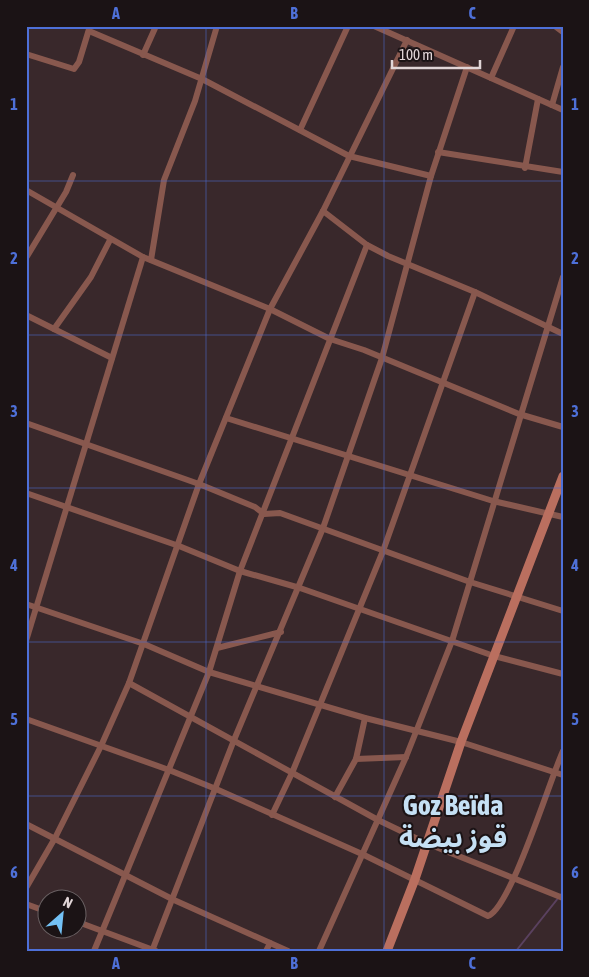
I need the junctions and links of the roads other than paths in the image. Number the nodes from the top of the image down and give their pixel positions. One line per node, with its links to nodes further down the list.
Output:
1 (156, 26): 11 (street)
2 (218, 26): 15 (street)
3 (348, 26): 19 (street)
4 (374, 26): 9 (street)
5 (514, 26): 14 (street)
6 (555, 26): 8 (street)
7 (89, 28): 10 (street); 11 (street)
8 (563, 32)
9 (407, 40): 12 (street); 21 (street)
10 (26, 54)
11 (143, 55): 15 (street)
12 (467, 67): 14 (street); 20 (street)
13 (563, 67): 17 (street)
14 (491, 78): 16 (street)
15 (202, 79): 19 (street); 33 (street)
16 (538, 99): 17 (street); 22 (street)
17 (552, 105): 18 (street)
18 (563, 110)
19 (300, 130): 21 (street)
20 (438, 152): 22 (street); 25 (street)
21 (349, 156): 25 (street); 28 (street)
22 (525, 168): 23 (street)
23 (563, 172)
24 (73, 175): 27 (street)
25 (431, 176): 34 (street)
26 (26, 190): 27 (street)
27 (56, 208): 29 (street); 32 (street)
28 (323, 212): 30 (street); 37 (street)
29 (110, 240): 31 (street); 40 (street)
30 (367, 245): 34 (street); 42 (street)
31 (143, 257): 33 (street); 43 (street)
32 (26, 258)
33 (151, 260): 37 (street)
34 (409, 264): 36 (street); 44 (street)
35 (563, 277): 39 (street)
36 (474, 292): 39 (street); 45 (street)
37 (270, 310): 42 (street); 47 (street)
38 (26, 315): 40 (street)
39 (548, 327): 41 (street); 46 (street)
40 (54, 329): 43 (street)
41 (563, 334)
42 (330, 339): 44 (street); 50 (street)
43 (112, 358): 51 (street)
44 (382, 358): 45 (street); 52 (street)
45 (442, 382): 46 (street); 53 (street)
46 (519, 414): 49 (street); 57 (street)
47 (226, 418): 50 (street); 55 (street)
48 (26, 423): 51 (street)
49 (563, 427)
50 (292, 440): 52 (street); 59 (street)
51 (87, 445): 55 (street); 58 (street)
52 (349, 454): 53 (street); 62 (street)
53 (411, 475): 57 (street); 64 (street)
54 (563, 476): 60 (main road)
55 (199, 484): 59 (street); 63 (street)
56 (26, 493): 58 (street)
57 (493, 501): 60 (street); 66 (street)
58 (68, 506): 63 (street); 70 (street)
59 (264, 514): 62 (street); 65 (street)
60 (548, 514): 61 (street); 68 (main road)
61 (563, 517)
62 (323, 528): 64 (street); 67 (street)
63 (179, 546): 65 (street); 76 (street)
64 (384, 551): 66 (street); 71 (street)
65 (240, 571): 67 (street); 77 (street)
66 (470, 582): 68 (street); 74 (street)
67 (300, 588): 71 (street); 73 (street)
68 (515, 596): 72 (street); 78 (main road)
69 (26, 604): 70 (street)
70 (36, 608): 75 (street); 76 (street)
71 (361, 609): 74 (street); 83 (street)
72 (563, 611)
73 (281, 632): 77 (street); 82 (street)
74 (452, 640): 78 (street); 87 (street)
75 (26, 641)
76 (144, 644): 79 (street); 81 (street)
77 (218, 648): 79 (street)
78 (494, 656): 80 (street); 89 (main road)
79 (209, 672): 82 (street); 84 (street)
80 (563, 674)
81 (129, 683): 84 (street); 90 (street)
82 (258, 685): 83 (street); 88 (street)
83 (321, 704): 85 (street); 96 (street)
84 (191, 716): 88 (street); 94 (street)
85 (365, 718): 87 (street); 93 (street)
86 (26, 719): 90 (street)
87 (416, 729): 89 (street); 92 (street)
88 (234, 740): 96 (street); 98 (street)
89 (461, 742): 95 (street); 104 (main road)
90 (102, 746): 94 (street); 103 (street)
91 (563, 751): 95 (street)
92 (406, 757): 93 (street); 101 (street)
93 (356, 759): 99 (street)
94 (170, 770): 98 (street); 106 (street)
95 (554, 771): 97 (street); 108 (street)
96 (292, 773): 99 (street); 100 (street)
97 (563, 775)
98 (216, 789): 100 (street); 111 (street)
99 (335, 796): 101 (street)
100 (272, 815): 105 (street)
101 (378, 820): 104 (street); 105 (street)
102 (26, 824): 103 (street)
103 (55, 838): 106 (street); 109 (street)
104 (426, 843): 107 (main road); 108 (street)
105 (362, 854): 107 (street); 121 (street)
106 (125, 875): 111 (street); 115 (street)
107 (415, 878): 108 (street); 122 (main road)
108 (515, 878): 110 (street)
109 (26, 888)
110 (563, 898)
111 (174, 900): 116 (street); 117 (street)
112 (26, 904): 113 (street)
113 (38, 908)
114 (88, 925): 115 (street)
115 (102, 930): 117 (street); 118 (street)
116 (270, 943): 119 (street); 120 (street)
117 (154, 950)
118 (94, 951)
119 (266, 951)
120 (288, 951)
121 (319, 951)
122 (387, 951)

